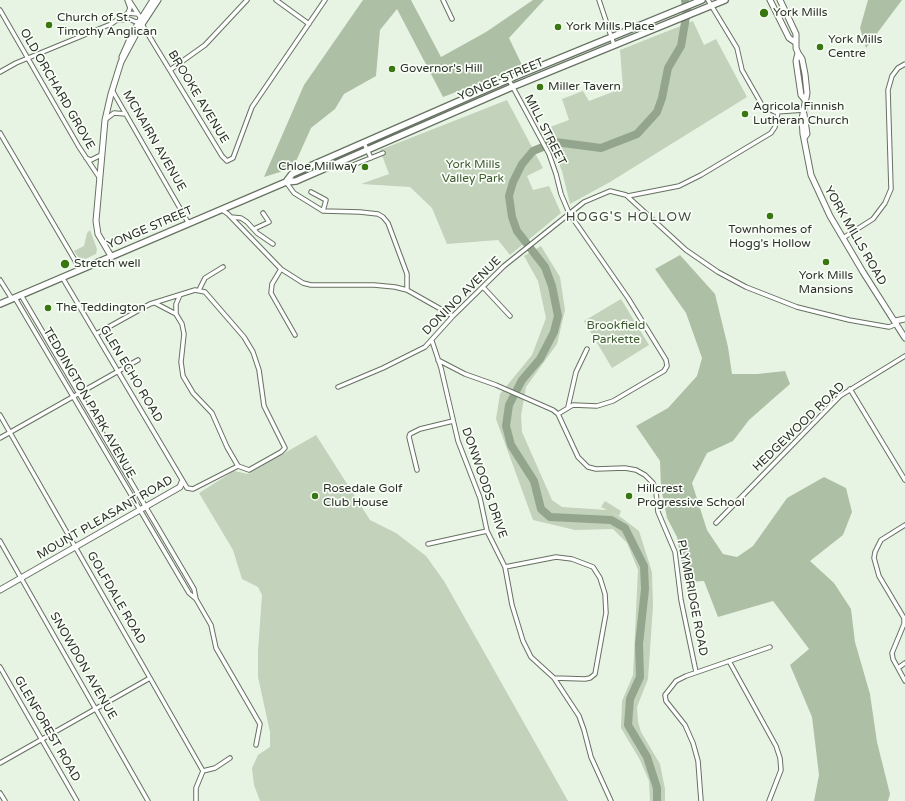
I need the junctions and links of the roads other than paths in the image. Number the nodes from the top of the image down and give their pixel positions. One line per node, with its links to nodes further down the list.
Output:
1 (128, 0): 15 (street); 16 (street, BROOKE AVENUE)
2 (153, 0): 19 (street)
3 (158, 0): 19 (street)
4 (246, 0): 26 (street)
5 (276, 0): 20 (street)
6 (325, 0): 20 (street)
7 (443, 0): 17 (street)
8 (599, 0): 21 (street)
9 (702, 0): 21 (main road, YONGE STREET)
10 (725, 0): 13 (main road, YONGE STREET)
11 (770, 0): 22 (street, YORK MILLS ROAD)
12 (780, 0): 22 (street, YORK MILLS ROAD)
13 (710, 3): 23 (main road, YONGE STREET); 31 (street)
14 (0, 10): 24 (street, OLD ORCHARD GROVE)
15 (128, 13): 16 (street); 18 (street)
16 (138, 14): 19 (street, BROOKE AVENUE)
17 (452, 19)
18 (119, 20): 19 (street); 24 (street)
19 (141, 22): 26 (street, BROOKE AVENUE); 30 (street)
20 (309, 24): 26 (street, BROOKE AVENUE)
21 (611, 37): 23 (street); 28 (main road, YONGE STREET)
22 (795, 42): 32 (street, YORK MILLS ROAD)
23 (614, 45): 29 (main road, YONGE STREET)
24 (28, 59): 27 (street); 40 (street, OLD ORCHARD GROVE)
25 (905, 64): 54 (street)
26 (170, 70)
27 (0, 72)
28 (509, 80): 29 (street, MILL STREET); 36 (main road, YONGE STREET)
29 (512, 87): 37 (main road, YONGE STREET); 50 (street, MILL STREET)
30 (112, 90): 33 (street, MCNAIRN AVENUE); 34 (street)
31 (778, 112): 32 (street); 46 (street)
32 (804, 112): 54 (street, YORK MILLS ROAD)
33 (126, 114): 34 (street); 52 (street, MCNAIRN AVENUE)
34 (105, 120): 39 (street)
35 (0, 133): 58 (street)
36 (364, 143): 37 (street); 44 (main road, YONGE STREET)
37 (367, 149): 41 (street); 44 (main road, YONGE STREET)
38 (383, 153): 41 (street)
39 (101, 155): 40 (street); 43 (street)
40 (86, 158): 43 (street, OLD ORCHARD GROVE)
41 (371, 158): 42 (street)
42 (348, 167)
43 (99, 177): 56 (street)
44 (286, 182): 47 (main road, YONGE STREET); 48 (street)
45 (311, 192): 48 (street)
46 (628, 196): 50 (street, DONINO AVENUE); 73 (street)
47 (221, 209): 51 (street); 52 (main road, YONGE STREET)
48 (323, 211): 64 (street)
49 (263, 213): 53 (street)
50 (569, 213): 62 (street, DONINO AVENUE); 88 (street, MILL STREET)
51 (231, 217): 53 (street); 59 (street)
52 (189, 224): 56 (main road, YONGE STREET)
53 (254, 229): 55 (street)
54 (843, 238): 73 (street, YORK MILLS ROAD)
55 (273, 244)
56 (111, 256): 58 (main road, YONGE STREET)
57 (224, 267): 63 (street)
58 (80, 269): 60 (main road, YONGE STREET)
59 (281, 269): 64 (street); 76 (street)
60 (62, 277): 66 (main road, YONGE STREET); 75 (street, GLEN ECHO ROAD)
61 (0, 280): 66 (street)
62 (483, 287): 70 (street, DONINO AVENUE); 71 (street)
63 (198, 290): 65 (street); 94 (street)
64 (407, 290): 70 (street)
65 (180, 295): 67 (street); 69 (street)
66 (16, 297): 68 (main road, YONGE STREET); 86 (street, TEDDINGTON PARK AVENUE); 87 (street, TEDDINGTON PARK AVENUE)
67 (155, 303): 69 (street); 75 (street)
68 (0, 304)
69 (176, 314): 94 (street)
70 (453, 316): 78 (street, DONINO AVENUE)
71 (510, 316)
72 (905, 319): 73 (street)
73 (896, 322): 74 (street); 77 (street, YORK MILLS ROAD)
74 (905, 322)
75 (96, 334): 83 (street, GLEN ECHO ROAD)
76 (295, 335)
77 (905, 338)
78 (432, 341): 82 (street, DONWOODS DRIVE); 84 (street, DONINO AVENUE)
79 (588, 349): 88 (street)
80 (905, 356): 85 (street, HEDGEWOOD ROAD)
81 (138, 360): 83 (street)
82 (438, 360): 89 (street); 91 (street, DONWOODS DRIVE)
83 (118, 371): 86 (street); 97 (street, GLEN ECHO ROAD)
84 (338, 387)
85 (850, 389): 96 (street); 100 (street, HEDGEWOOD ROAD)
86 (79, 394): 87 (street); 98 (street, TEDDINGTON PARK AVENUE)
87 (73, 397): 92 (street); 99 (street, TEDDINGTON PARK AVENUE)
88 (568, 407): 89 (street)
89 (558, 414): 115 (street, PLYMBRIDGE ROAD)
90 (0, 415): 92 (street, GOLFDALE ROAD)
91 (453, 422): 95 (street); 102 (street, DONWOODS DRIVE)
92 (10, 432): 93 (street); 105 (street, GOLFDALE ROAD)
93 (0, 438)
94 (238, 466): 97 (street, MOUNT PLEASANT ROAD)
95 (417, 470)
96 (905, 480)
97 (182, 482): 98 (street, MOUNT PLEASANT ROAD)
98 (145, 507): 99 (street, MOUNT PLEASANT ROAD); 109 (street, TEDDINGTON PARK AVENUE)
99 (140, 510): 105 (street, MOUNT PLEASANT ROAD); 109 (street, TEDDINGTON PARK AVENUE)
100 (716, 523)
101 (905, 525): 114 (street)
102 (487, 531): 104 (street); 106 (street, DONWOODS DRIVE)
103 (0, 541): 107 (street, SNOWDON AVENUE)
104 (428, 544)
105 (76, 547): 107 (street, MOUNT PLEASANT ROAD); 116 (street, GOLFDALE ROAD)
106 (505, 567): 117 (street, DONWOODS DRIVE); 117 (street)
107 (21, 578): 108 (street, MOUNT PLEASANT ROAD); 119 (street, SNOWDON AVENUE)
108 (0, 590)
109 (196, 599): 121 (street, TEDDINGTON PARK AVENUE)
110 (770, 647): 111 (street)
111 (730, 661): 115 (street); 132 (street)
112 (905, 664): 114 (street)
113 (0, 667): 120 (street, GLENFOREST ROAD)
114 (898, 668): 118 (street)
115 (696, 672): 131 (street)
116 (150, 678): 119 (street); 124 (street, GOLFDALE ROAD)
117 (554, 678): 130 (street, DONWOODS DRIVE)
118 (905, 681)
119 (96, 709): 120 (street); 128 (street, SNOWDON AVENUE)
120 (42, 740): 123 (street); 127 (street, GLENFOREST ROAD)
121 (256, 745)
122 (230, 758): 124 (street)
123 (0, 763)
124 (203, 771): 129 (street)
125 (0, 793): 126 (street)
126 (5, 801)
127 (77, 801)
128 (148, 801)
129 (196, 801)
130 (611, 801)
131 (701, 801)
132 (769, 801)

